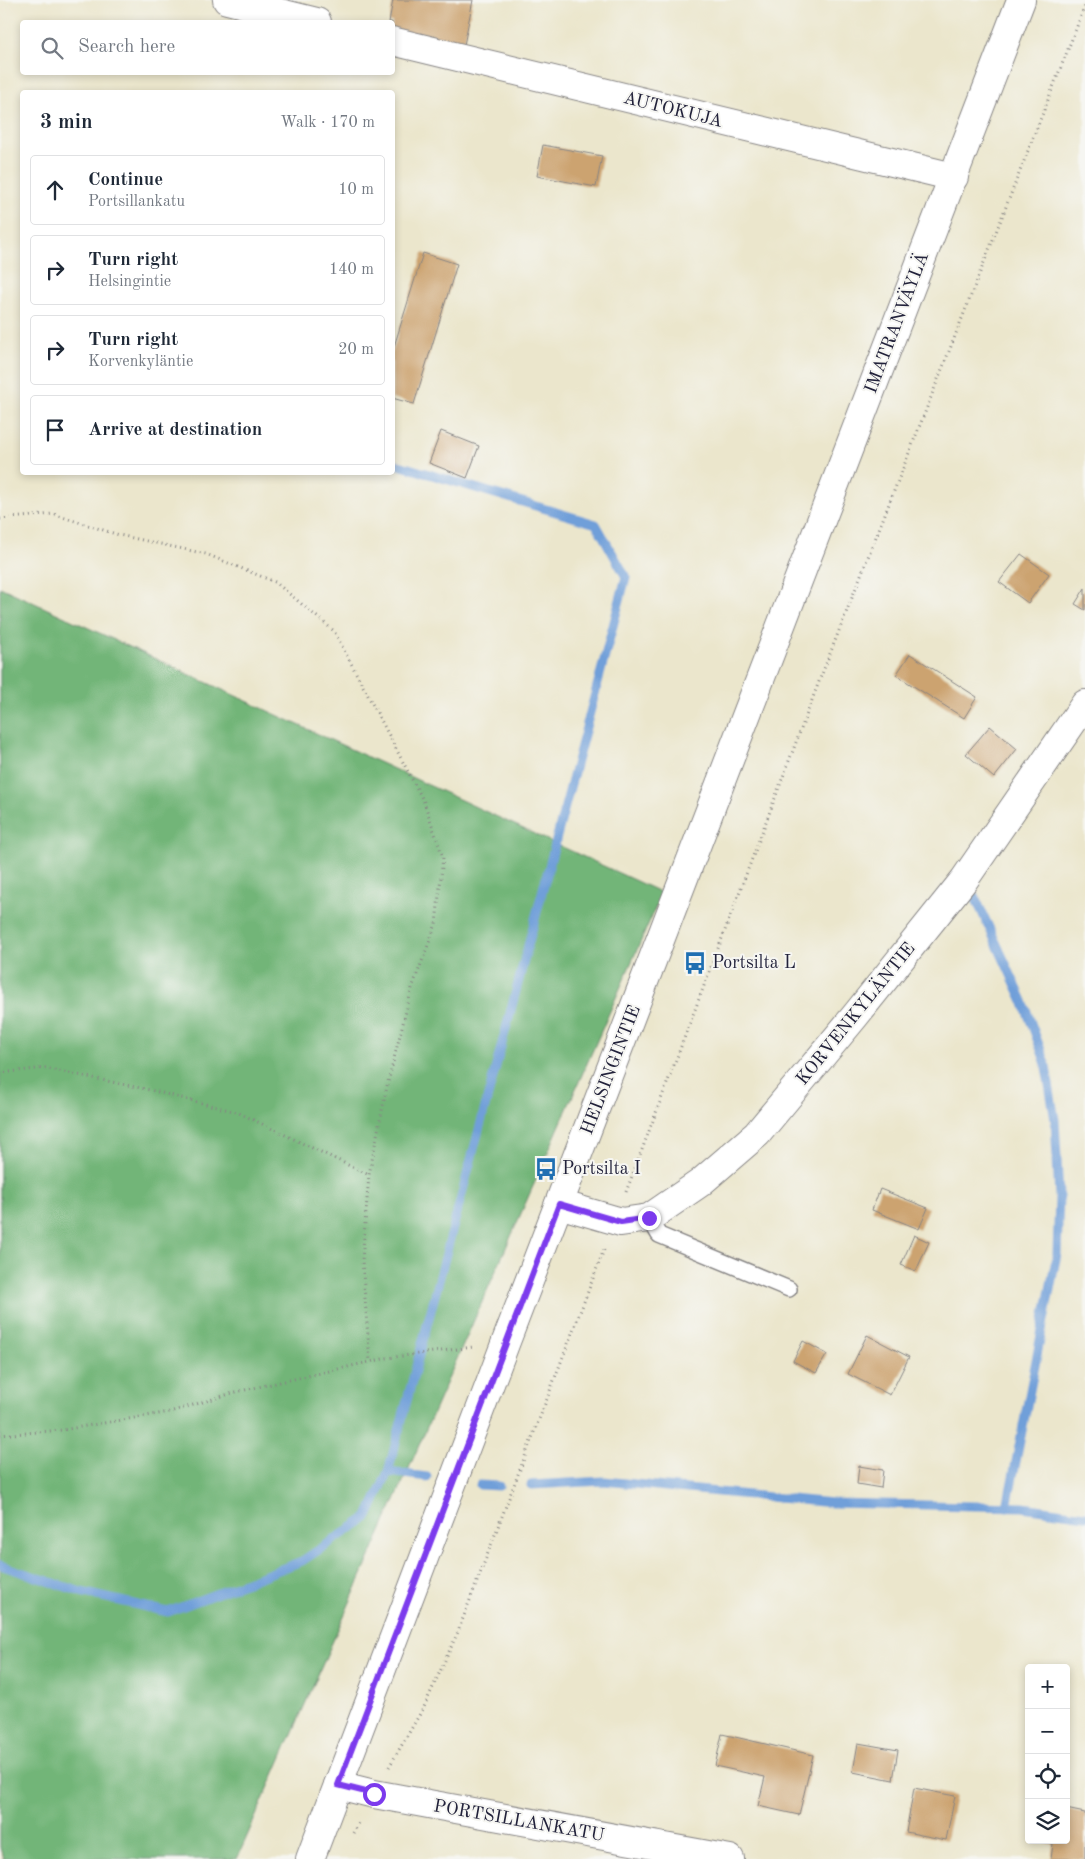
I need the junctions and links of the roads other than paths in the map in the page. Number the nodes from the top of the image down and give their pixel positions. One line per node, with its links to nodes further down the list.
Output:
1 (227, 0): 3 (main road)
2 (1022, 0): 5 (main road, IMATRANVÄYLÄ)
3 (309, 20)
4 (395, 42): 5 (main road, AUTOKUJA)
5 (954, 177): 6 (main road, IMATRANVÄYLÄ)
6 (772, 646): 8 (main road, HELSINGINTIE)
7 (1085, 704): 9 (main road, KORVENKYLÄNTIE)
8 (559, 1204): 9 (main road, KORVENKYLÄNTIE); 11 (main road, HELSINGINTIE)
9 (649, 1218): 10 (lane)
10 (789, 1289)
11 (338, 1785): 12 (main road, HELSINGINTIE); 13 (main road, PORTSILLANKATU)
12 (310, 1859)
13 (730, 1859)

